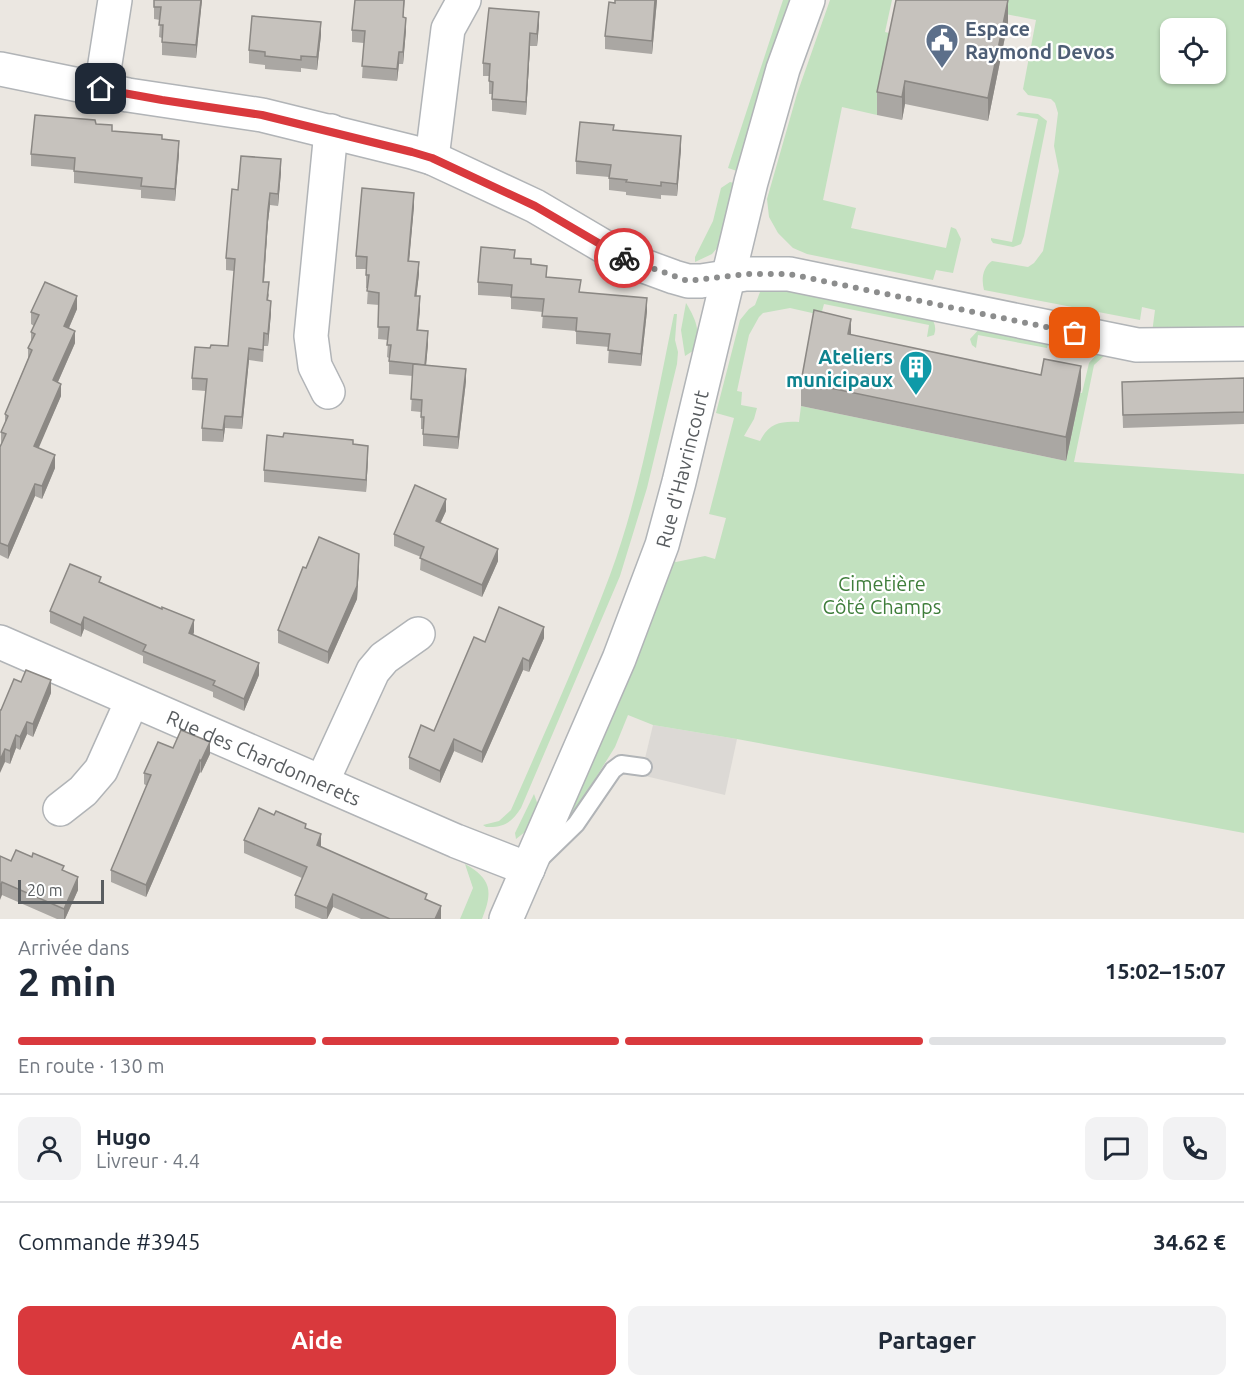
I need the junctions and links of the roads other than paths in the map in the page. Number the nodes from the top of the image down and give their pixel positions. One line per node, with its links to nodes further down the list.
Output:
1 (115, 0): 5 (street)
2 (464, 0): 7 (street)
3 (808, 0): 8 (street, Rue d'Havrincourt)
4 (0, 69): 5 (street)
5 (101, 89): 6 (street)
6 (331, 130): 7 (street); 10 (street)
7 (432, 158): 8 (street)
8 (728, 277): 9 (street); 17 (street, Rue d'Havrincourt)
9 (1244, 344)
10 (328, 392)
11 (418, 634): 15 (street)
12 (0, 642): 13 (street, Rue des Chardonnerets)
13 (132, 701): 15 (street, Rue des Chardonnerets); 16 (street)
14 (643, 767): 17 (lane)
15 (322, 782): 17 (street, Rue des Chardonnerets)
16 (60, 809)
17 (528, 869): 18 (street, Rue d'Havrincourt)
18 (506, 919)

